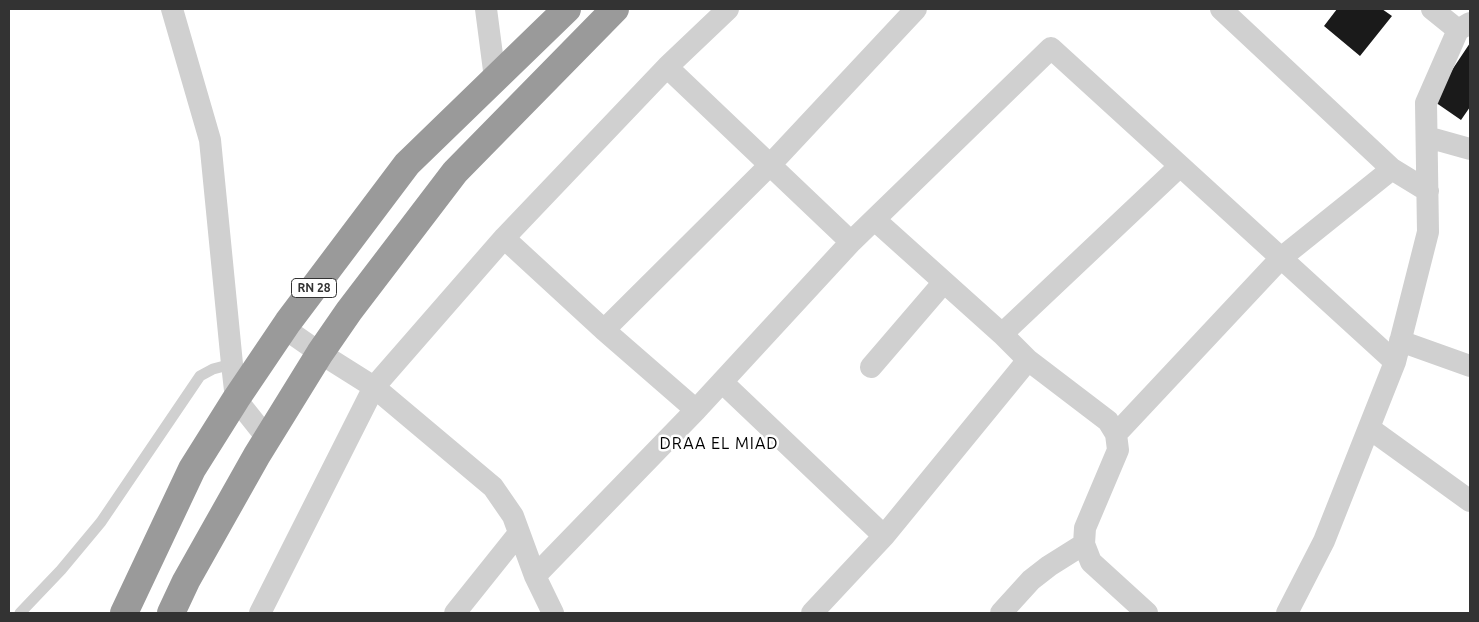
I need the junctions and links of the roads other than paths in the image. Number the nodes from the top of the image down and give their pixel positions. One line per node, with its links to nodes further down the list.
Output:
1 (172, 9): 29 (street)
2 (486, 9): 11 (street)
3 (567, 9): 11 (highway, RN 28)
4 (615, 9): 27 (highway, RN 28)
5 (728, 9): 10 (street)
6 (916, 9): 14 (street)
7 (1221, 9): 16 (street)
8 (1432, 9): 9 (street)
9 (1464, 26): 12 (street)
10 (667, 67): 14 (street); 19 (street)
11 (495, 78): 23 (highway, RN 28)
12 (1427, 137): 13 (street); 17 (street)
13 (1470, 149)
14 (770, 165): 20 (street); 24 (street)
15 (1180, 166): 18 (street); 21 (street); 25 (street)
16 (1392, 169): 17 (street); 21 (street)
17 (1428, 191): 26 (street)
18 (875, 220): 20 (street); 22 (street)
19 (504, 238): 24 (street); 33 (street)
20 (851, 242): 32 (street)
21 (1281, 258): 26 (street); 37 (street)
22 (944, 282): 25 (street); 31 (street)
23 (284, 328): 27 (street); 34 (highway, RN 28)
24 (604, 330): 35 (street)
25 (1002, 334): 28 (street)
26 (1397, 351): 30 (street); 36 (street)
27 (320, 353): 33 (street); 38 (highway, RN 28)
28 (1028, 360): 37 (street); 41 (street)
29 (232, 364): 34 (street); 44 (lane)
30 (1470, 366)
31 (871, 367)
32 (722, 382): 35 (street); 41 (street)
33 (374, 386): 40 (street); 47 (street)
34 (236, 399): 38 (street); 45 (highway, RN 28)
35 (696, 410): 43 (street)
36 (1369, 428): 39 (street); 53 (street)
37 (1116, 434): 42 (street)
38 (267, 438): 46 (highway, RN 28)
39 (1470, 501)
40 (519, 533): 43 (street); 48 (street)
41 (884, 536): 50 (street)
42 (1084, 544): 51 (street); 52 (street)
43 (535, 576): 49 (street)
44 (20, 613)
45 (124, 613)
46 (171, 613)
47 (260, 613)
48 (455, 613)
49 (553, 613)
50 (812, 613)
51 (1001, 613)
52 (1147, 613)
53 (1287, 613)

